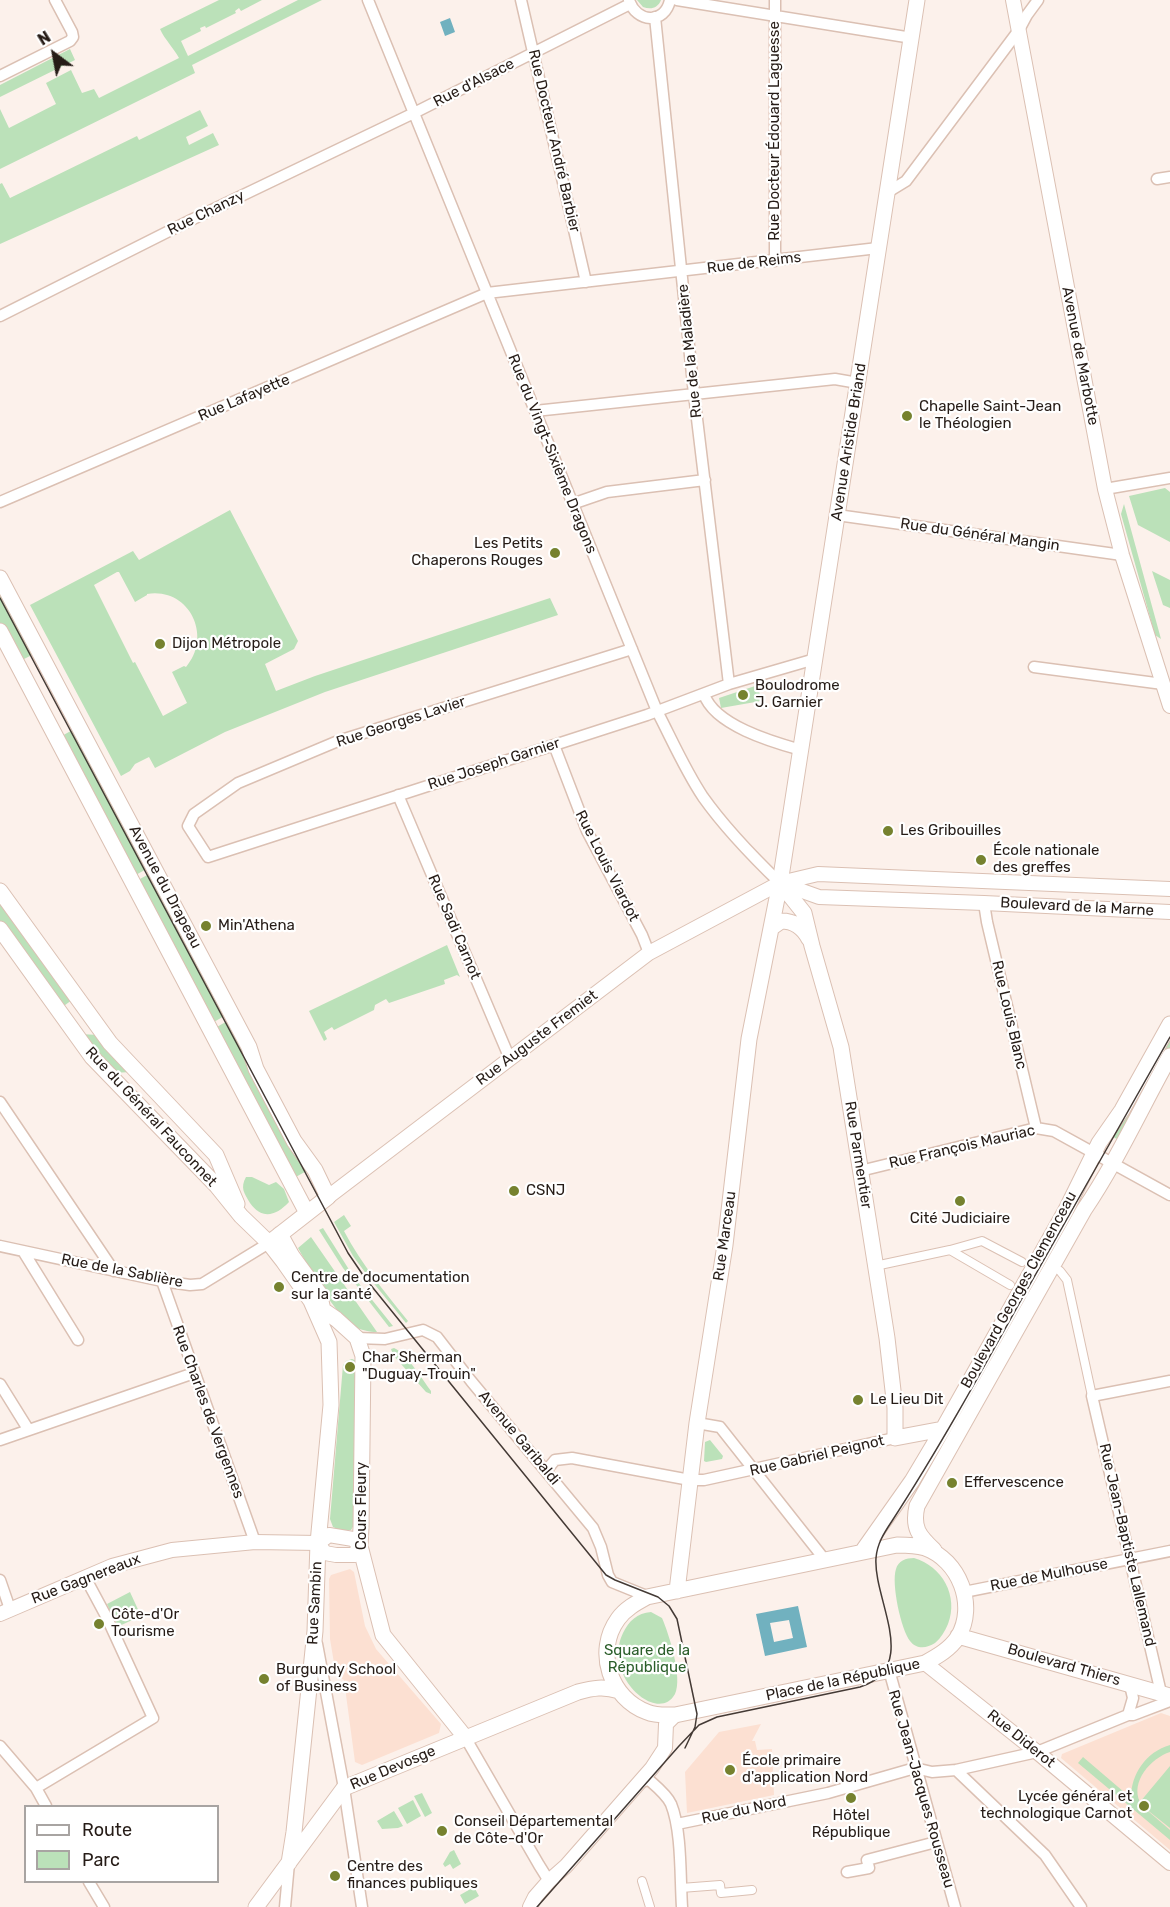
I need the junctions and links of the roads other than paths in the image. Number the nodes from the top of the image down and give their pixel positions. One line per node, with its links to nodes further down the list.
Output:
1 (55, 0): 16 (street)
2 (368, 0): 17 (street, Rue du Vingt-Sixième Dragons)
3 (521, 0): 15 (street, Rue Docteur André Barbier)
4 (670, 0): 12 (street)
5 (677, 0): 11 (street)
6 (775, 0): 11 (street, Rue Docteur Édouard Laguesse)
7 (917, 0): 14 (main road, Avenue Aristide Briand)
8 (1013, 0): 13 (street, Avenue de Marbotte)
9 (1038, 0): 13 (street)
10 (629, 2): 12 (street); 15 (street, Rue d'Alsace)
11 (775, 16): 14 (street); 22 (street, Rue Docteur Édouard Laguesse)
12 (655, 17): 23 (street, Rue de la Maladière)
13 (1019, 30): 20 (street); 32 (street, Avenue de Marbotte)
14 (912, 38): 20 (main road, Avenue Aristide Briand)
15 (534, 53): 17 (street, Rue d'Alsace); 24 (street, Rue Docteur André Barbier)
16 (0, 76)
17 (414, 113): 25 (street, Rue du Vingt-Sixième Dragons); 26 (street, Rue Chanzy)
18 (1170, 177): 19 (street)
19 (1157, 179)
20 (888, 192): 21 (main road, Avenue Aristide Briand)
21 (878, 248): 22 (street, Rue de Reims); 27 (main road, Avenue Aristide Briand)
22 (775, 261): 23 (street, Rue de Reims)
23 (681, 272): 24 (street, Rue de Reims); 28 (street, Rue de la Maladière)
24 (586, 282): 25 (street, Rue de Reims)
25 (487, 293): 29 (street, Rue du Vingt-Sixième Dragons); 33 (street, Rue Lafayette)
26 (0, 316)
27 (858, 383): 28 (street); 35 (main road, Avenue Aristide Briand)
28 (694, 394): 29 (street); 31 (street, Rue de la Maladière)
29 (535, 411): 34 (street, Rue du Vingt-Sixième Dragons)
30 (1170, 478): 32 (street)
31 (705, 480): 34 (street); 42 (street, Rue de la Maladière)
32 (1105, 489): 36 (street, Avenue de Marbotte)
33 (0, 502)
34 (572, 504): 39 (street, Rue du Vingt-Sixième Dragons)
35 (837, 515): 36 (street, Rue du Général Mangin); 40 (main road, Avenue Aristide Briand)
36 (1122, 555): 43 (street, Avenue de Marbotte)
37 (0, 578): 70 (main road, Avenue du Drapeau)
38 (1, 635): 71 (main road, Avenue du Drapeau)
39 (632, 650): 46 (street, Rue du Vingt-Sixième Dragons); 50 (street, Rue Georges Lavier)
40 (815, 659): 42 (street, Rue Joseph Garnier); 48 (main road, Avenue Aristide Briand)
41 (1034, 667): 43 (street)
42 (729, 684): 44 (street, Rue Joseph Garnier)
43 (1163, 684): 45 (street, Avenue de Marbotte)
44 (704, 694): 46 (street, Rue Joseph Garnier); 48 (street)
45 (1170, 706)
46 (657, 711): 47 (street, Rue Joseph Garnier); 52 (street, Rue du Vingt-Sixième Dragons)
47 (554, 745): 49 (street, Rue Joseph Garnier); 60 (street, Rue Louis Viardot)
48 (801, 750): 52 (main road, Avenue Aristide Briand)
49 (398, 795): 50 (street, Rue Joseph Garnier); 63 (street, Rue Sadi Carnot)
50 (188, 826)
51 (985, 881): 52 (street, Boulevard de la Marne); 53 (street, Boulevard de la Marne); 55 (street, Boulevard de la Marne)
52 (780, 883): 55 (street, Boulevard de la Marne); 57 (main road, Rue Marceau); 59 (main road, Rue Parmentier); 60 (street, Rue Auguste Fremiet)
53 (1170, 889)
54 (0, 891): 72 (main road, Rue du Général Fauconnet)
55 (984, 903): 56 (street, Boulevard de la Marne); 65 (street, Rue Louis Blanc)
56 (1170, 912)
57 (771, 928): 59 (main road); 91 (main road, Rue Marceau)
58 (0, 929): 72 (main road, Rue du Général Fauconnet)
59 (812, 946): 68 (main road, Rue Parmentier)
60 (649, 953): 63 (street, Rue Auguste Fremiet)
61 (1170, 1024): 66 (main road, Boulevard Georges Clemenceau)
62 (1170, 1056): 67 (main road, Boulevard Georges Clemenceau)
63 (510, 1059): 70 (street, Rue Auguste Fremiet)
64 (0, 1102): 79 (street)
65 (1036, 1128): 66 (street, Rue François Mauriac); 68 (street, Rue François Mauriac)
66 (1095, 1153): 67 (street, Rue François Mauriac); 92 (main road, Boulevard Georges Clemenceau)
67 (1113, 1163): 69 (street, Rue François Mauriac); 104 (main road, Boulevard Georges Clemenceau)
68 (860, 1171): 78 (main road, Rue Parmentier)
69 (1170, 1195)
70 (328, 1197): 71 (main road, Rue Auguste Fremiet)
71 (308, 1213): 73 (main road, Rue Auguste Fremiet)
72 (241, 1216): 73 (main road, Rue du Général Fauconnet)
73 (275, 1239): 81 (street, Rue de la Sablière); 83 (main road, Rue du Général Fauconnet)
74 (0, 1246): 76 (street, Rue de la Sablière)
75 (950, 1250): 77 (street); 78 (street); 82 (street)
76 (23, 1251): 79 (street, Rue de la Sablière); 85 (street)
77 (1022, 1262)
78 (875, 1266): 94 (main road, Rue Parmentier)
79 (114, 1271): 81 (street, Rue de la Sablière)
80 (1060, 1271): 90 (street)
81 (162, 1281): 87 (street, Rue Charles de Vergennes)
82 (1010, 1285)
83 (317, 1305): 84 (main road); 86 (main road, Rue Sambin)
84 (353, 1335): 86 (main road); 97 (street, Avenue Garibaldi); 101 (main road, Cours Fleury)
85 (78, 1340)
86 (329, 1342): 100 (main road, Rue Sambin)
87 (194, 1373): 93 (street); 99 (street, Rue Charles de Vergennes)
88 (1170, 1381): 90 (street)
89 (0, 1384): 93 (street)
90 (1092, 1396): 105 (street, Rue Jean-Baptiste Lallemand)
91 (697, 1423): 96 (street); 98 (main road, Rue Marceau)
92 (943, 1428): 94 (main road, Rue Gabriel Peignot); 103 (main road, Boulevard Georges Clemenceau)
93 (28, 1429): 95 (street)
94 (895, 1438): 96 (street, Rue Gabriel Peignot)
95 (0, 1440)
96 (755, 1470): 98 (street, Rue Gabriel Peignot); 106 (street)
97 (546, 1471): 98 (street, Rue Gabriel Peignot); 111 (street, Avenue Garibaldi)
98 (690, 1480): 109 (main road, Rue Marceau)
99 (255, 1542): 100 (street, Rue Gagnereaux); 107 (street, Rue Gagnereaux)
100 (318, 1543): 101 (street, Rue Gagnereaux); 113 (main road, Rue Sambin)
101 (360, 1546): 124 (main road, Cours Fleury)
102 (1170, 1551): 105 (street, Rue de Mulhouse)
103 (861, 1552): 104 (main road); 106 (main road)
104 (938, 1555): 110 (main road)
105 (1130, 1558): 110 (street, Rue de Mulhouse); 121 (street, Rue Jean-Baptiste Lallemand)
106 (825, 1560): 109 (main road)
107 (86, 1577): 112 (street, Rue Gagnereaux); 130 (street)
108 (0, 1580): 112 (street)
109 (676, 1591): 111 (main road)
110 (964, 1592): 114 (main road)
111 (649, 1597): 115 (main road)
112 (5, 1611)
113 (315, 1631): 131 (street); 135 (main road, Rue Sambin)
114 (958, 1636): 116 (main road, Place de la République); 118 (main road, Boulevard Thiers)
115 (607, 1659): 119 (main road, Place de la République); 120 (main road)
116 (925, 1663): 117 (main road, Place de la République); 126 (street, Rue Diderot)
117 (889, 1670): 122 (main road, Place de la République); 127 (street, Rue Jean-Jacques Rousseau)
118 (1130, 1685): 121 (main road, Boulevard Thiers); 123 (street)
119 (619, 1691): 120 (main road); 122 (main road, Place de la République)
120 (578, 1692): 124 (main road, Rue Devosge)
121 (1167, 1697): 123 (street)
122 (675, 1715): 129 (street)
123 (1128, 1715): 126 (street)
124 (465, 1737): 131 (main road, Rue Devosge); 138 (street)
125 (0, 1746): 130 (street)
126 (1037, 1752): 128 (street); 136 (street, Rue Diderot)
127 (915, 1768): 128 (street); 133 (street, Rue du Nord); 134 (street, Rue Jean-Jacques Rousseau)
128 (956, 1770): 151 (street)
129 (641, 1782): 133 (street); 138 (street)
130 (36, 1788): 132 (street)
131 (344, 1788): 135 (main road, Rue Devosge); 146 (street)
132 (45, 1805)
133 (677, 1824): 141 (street)
134 (936, 1842): 137 (street); 150 (street, Rue Jean-Jacques Rousseau)
135 (289, 1863): 144 (main road, Rue Devosge); 145 (street, Rue Sambin)
136 (1170, 1863)
137 (848, 1872)
138 (549, 1881): 147 (street)
139 (642, 1881): 148 (street)
140 (90, 1883): 143 (street)
141 (681, 1887): 142 (street); 149 (street)
142 (752, 1890)
143 (104, 1907)
144 (256, 1907)
145 (285, 1907)
146 (362, 1907)
147 (530, 1907)
148 (650, 1907)
149 (682, 1907)
150 (955, 1907)
151 (1081, 1907)

